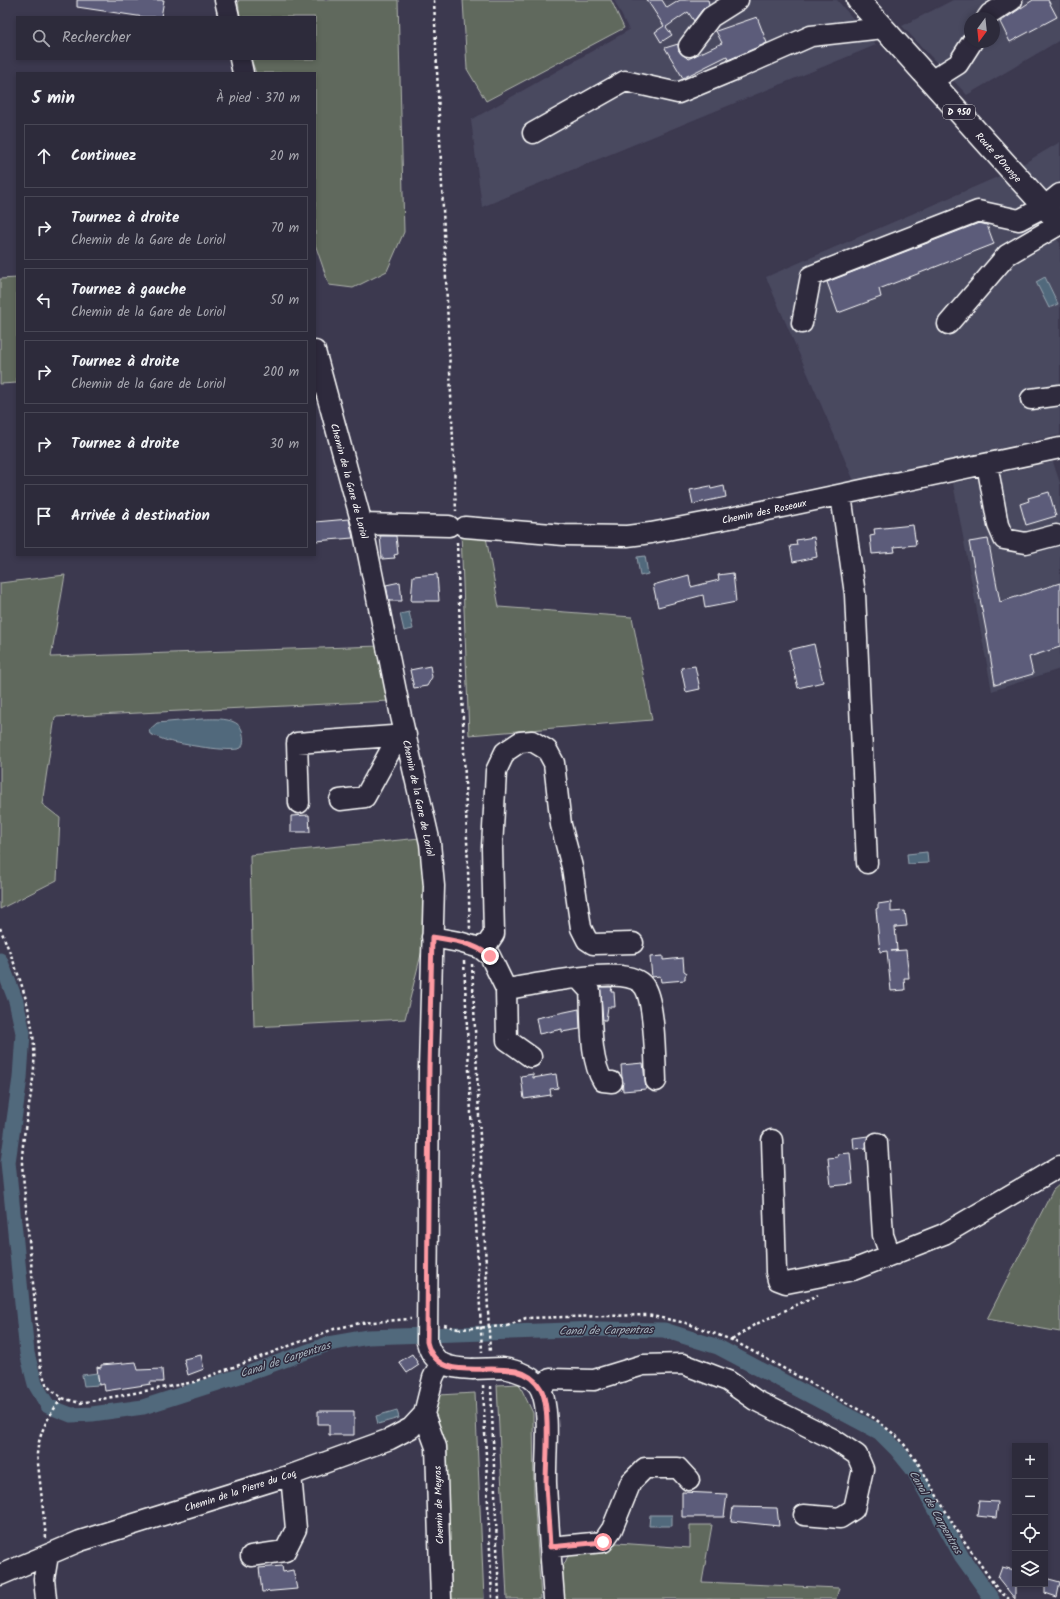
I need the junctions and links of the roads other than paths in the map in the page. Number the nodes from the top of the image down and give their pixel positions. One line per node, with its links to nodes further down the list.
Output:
1 (225, 0): 6 (street)
2 (738, 0): 8 (street)
3 (858, 0): 7 (main road, Route d'Orange / D 950)
4 (1012, 0): 5 (street)
5 (993, 12)
6 (229, 16)
7 (883, 28): 12 (main road, Route d'Orange / D 950); 13 (street)
8 (690, 46)
9 (968, 48): 12 (street)
10 (240, 60): 11 (street)
11 (243, 72)
12 (931, 81): 14 (main road, Route d'Orange / D 950)
13 (533, 134)
14 (1052, 200): 15 (main road, Route d'Orange / D 950); 16 (street)
15 (1060, 224): 17 (street)
16 (802, 323)
17 (948, 324)
18 (316, 355): 24 (street, Chemin de la Gare de Loriol)
19 (1060, 395): 20 (street)
20 (1031, 399)
21 (1060, 448): 22 (street, Chemin des Roseaux)
22 (987, 464): 23 (street, Chemin des Roseaux); 25 (street)
23 (841, 495): 24 (street, Chemin des Roseaux); 29 (street)
24 (362, 524): 26 (street, Chemin de la Gare de Loriol)
25 (1056, 535)
26 (402, 735): 27 (street); 28 (street); 30 (street, Chemin de la Gare de Loriol)
27 (340, 800)
28 (299, 804)
29 (867, 863)
30 (432, 937): 32 (street); 42 (street, Chemin de la Gare de Loriol)
31 (633, 944): 32 (street)
32 (472, 945): 34 (street)
33 (579, 979): 34 (street); 36 (street); 37 (street)
34 (506, 989): 35 (street)
35 (530, 1057)
36 (656, 1081)
37 (612, 1082)
38 (772, 1140): 41 (street)
39 (877, 1144): 41 (street)
40 (1060, 1166): 41 (street)
41 (896, 1254)
42 (440, 1363): 43 (street, bridge); 44 (street, Chemin de la Pierre du Coq)
43 (540, 1388): 47 (street); 48 (street)
44 (424, 1414): 45 (street, Chemin de la Pierre du Coq); 53 (street, Chemin de Meyras)
45 (291, 1475): 49 (street, Chemin de la Pierre du Coq); 50 (street)
46 (689, 1480): 48 (street)
47 (804, 1515)
48 (550, 1547): 54 (street)
49 (48, 1554): 51 (street, Chemin de la Pierre du Coq); 52 (street)
50 (251, 1556)
51 (0, 1575)
52 (46, 1599)
53 (441, 1599)
54 (554, 1599)

